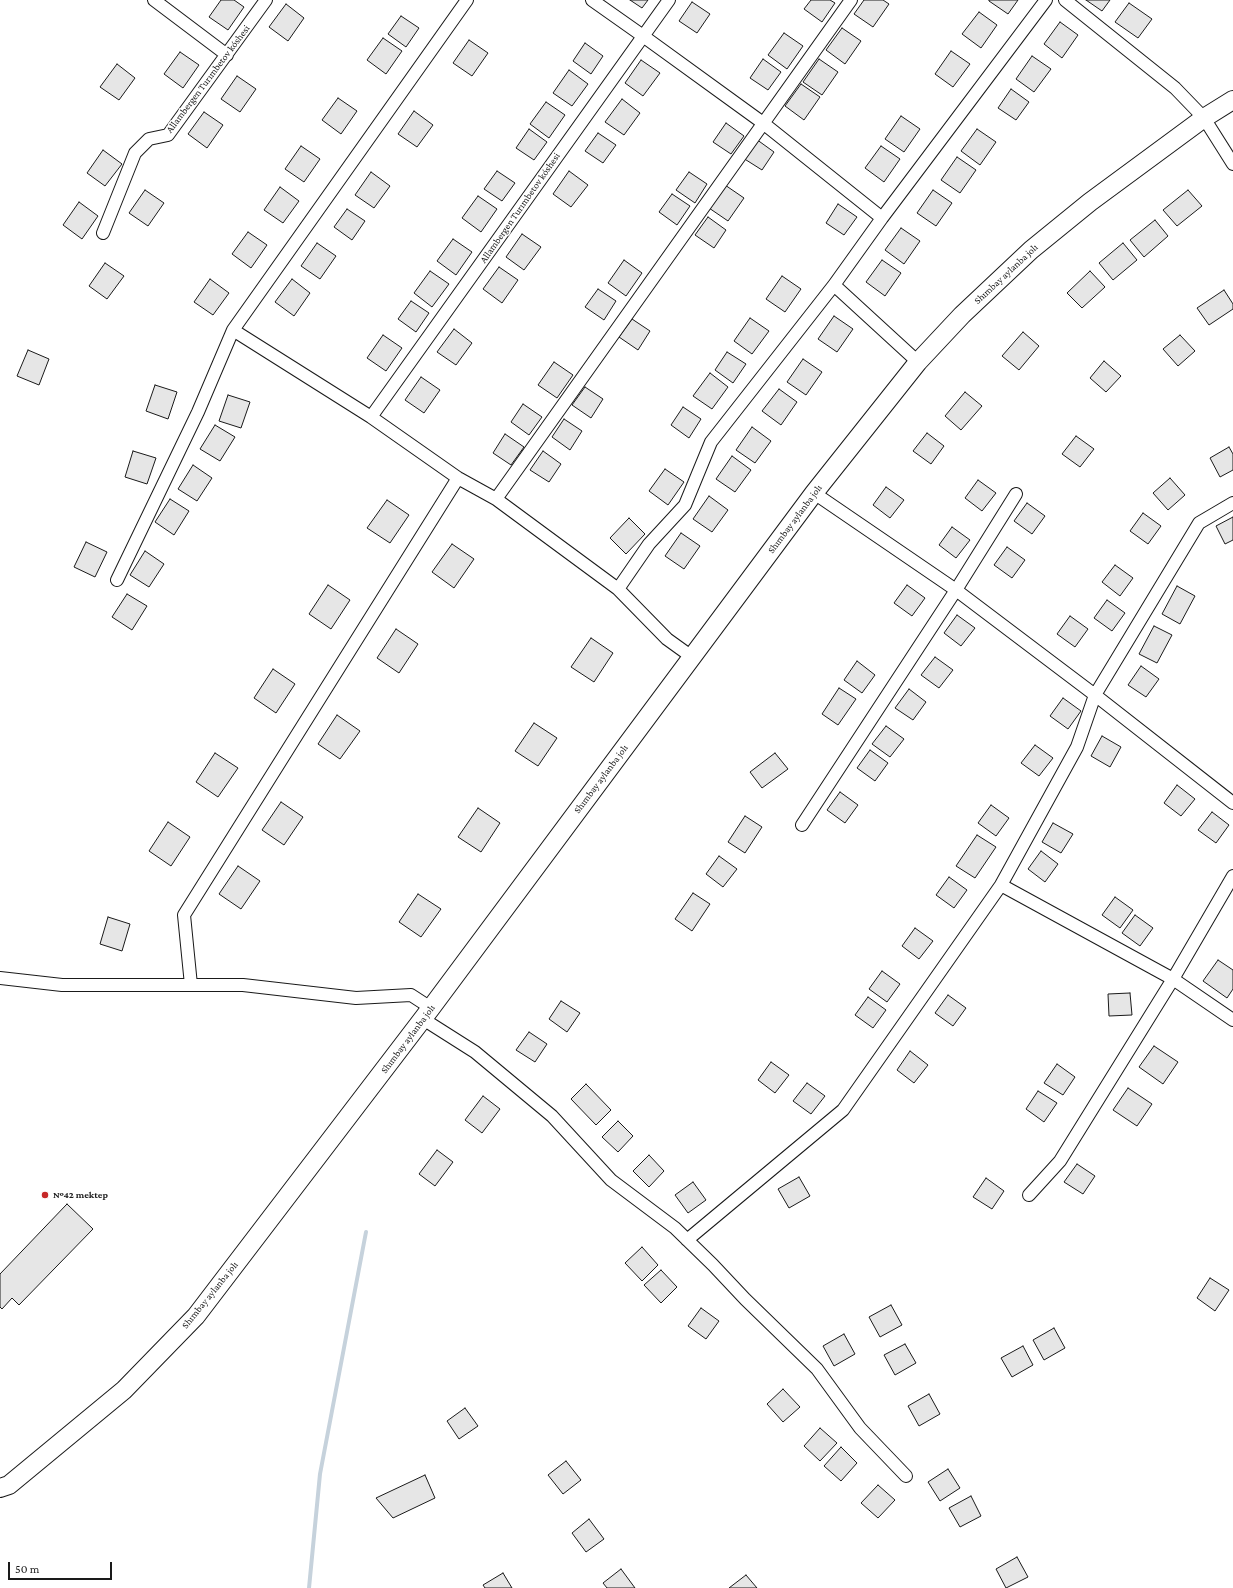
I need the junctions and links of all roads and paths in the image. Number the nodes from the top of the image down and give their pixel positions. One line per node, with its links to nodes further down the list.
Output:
1 (154, 0): 10 (street)
2 (266, 0): 10 (street, Allambergen Turımbetov kóshesi)
3 (467, 0): 18 (street)
4 (592, 0): 9 (street)
5 (669, 0): 9 (street, Allambergen Turımbetov kóshesi)
6 (851, 0): 13 (street)
7 (1046, 0): 15 (street)
8 (1064, 0): 12 (street)
9 (643, 36): 13 (street); 20 (street, Allambergen Turımbetov kóshesi)
10 (227, 55): 16 (street, Allambergen Turımbetov kóshesi)
11 (1233, 100): 12 (main road, Shımbay aylanba jolı)
12 (1204, 118): 14 (street); 19 (main road, Shımbay aylanba jolı)
13 (763, 123): 15 (street); 24 (street)
14 (1233, 164)
15 (882, 218): 17 (street)
16 (103, 233)
17 (834, 285): 19 (street); 27 (street)
18 (233, 330): 20 (street); 26 (street)
19 (918, 362): 22 (main road, Shımbay aylanba jolı)
20 (371, 417): 21 (street)
21 (458, 478): 24 (street); 37 (street)
22 (814, 493): 28 (street); 29 (main road, Shımbay aylanba jolı)
23 (1016, 494): 28 (street)
24 (496, 499): 27 (street)
25 (1233, 503): 30 (street)
26 (117, 580)
27 (618, 589): 29 (street)
28 (956, 590): 30 (street); 32 (street)
29 (692, 657): 38 (main road, Shımbay aylanba jolı)
30 (1095, 695): 31 (street); 34 (street)
31 (1233, 803)
32 (802, 825)
33 (1233, 876): 36 (street)
34 (1001, 885): 36 (street); 41 (street)
35 (0, 978): 37 (street)
36 (1173, 979): 39 (street); 40 (street)
37 (191, 985): 38 (street)
38 (427, 1013): 41 (street); 43 (main road, Shımbay aylanba jolı)
39 (1233, 1020)
40 (1029, 1195)
41 (687, 1240): 42 (street)
42 (906, 1476)
43 (0, 1488)

